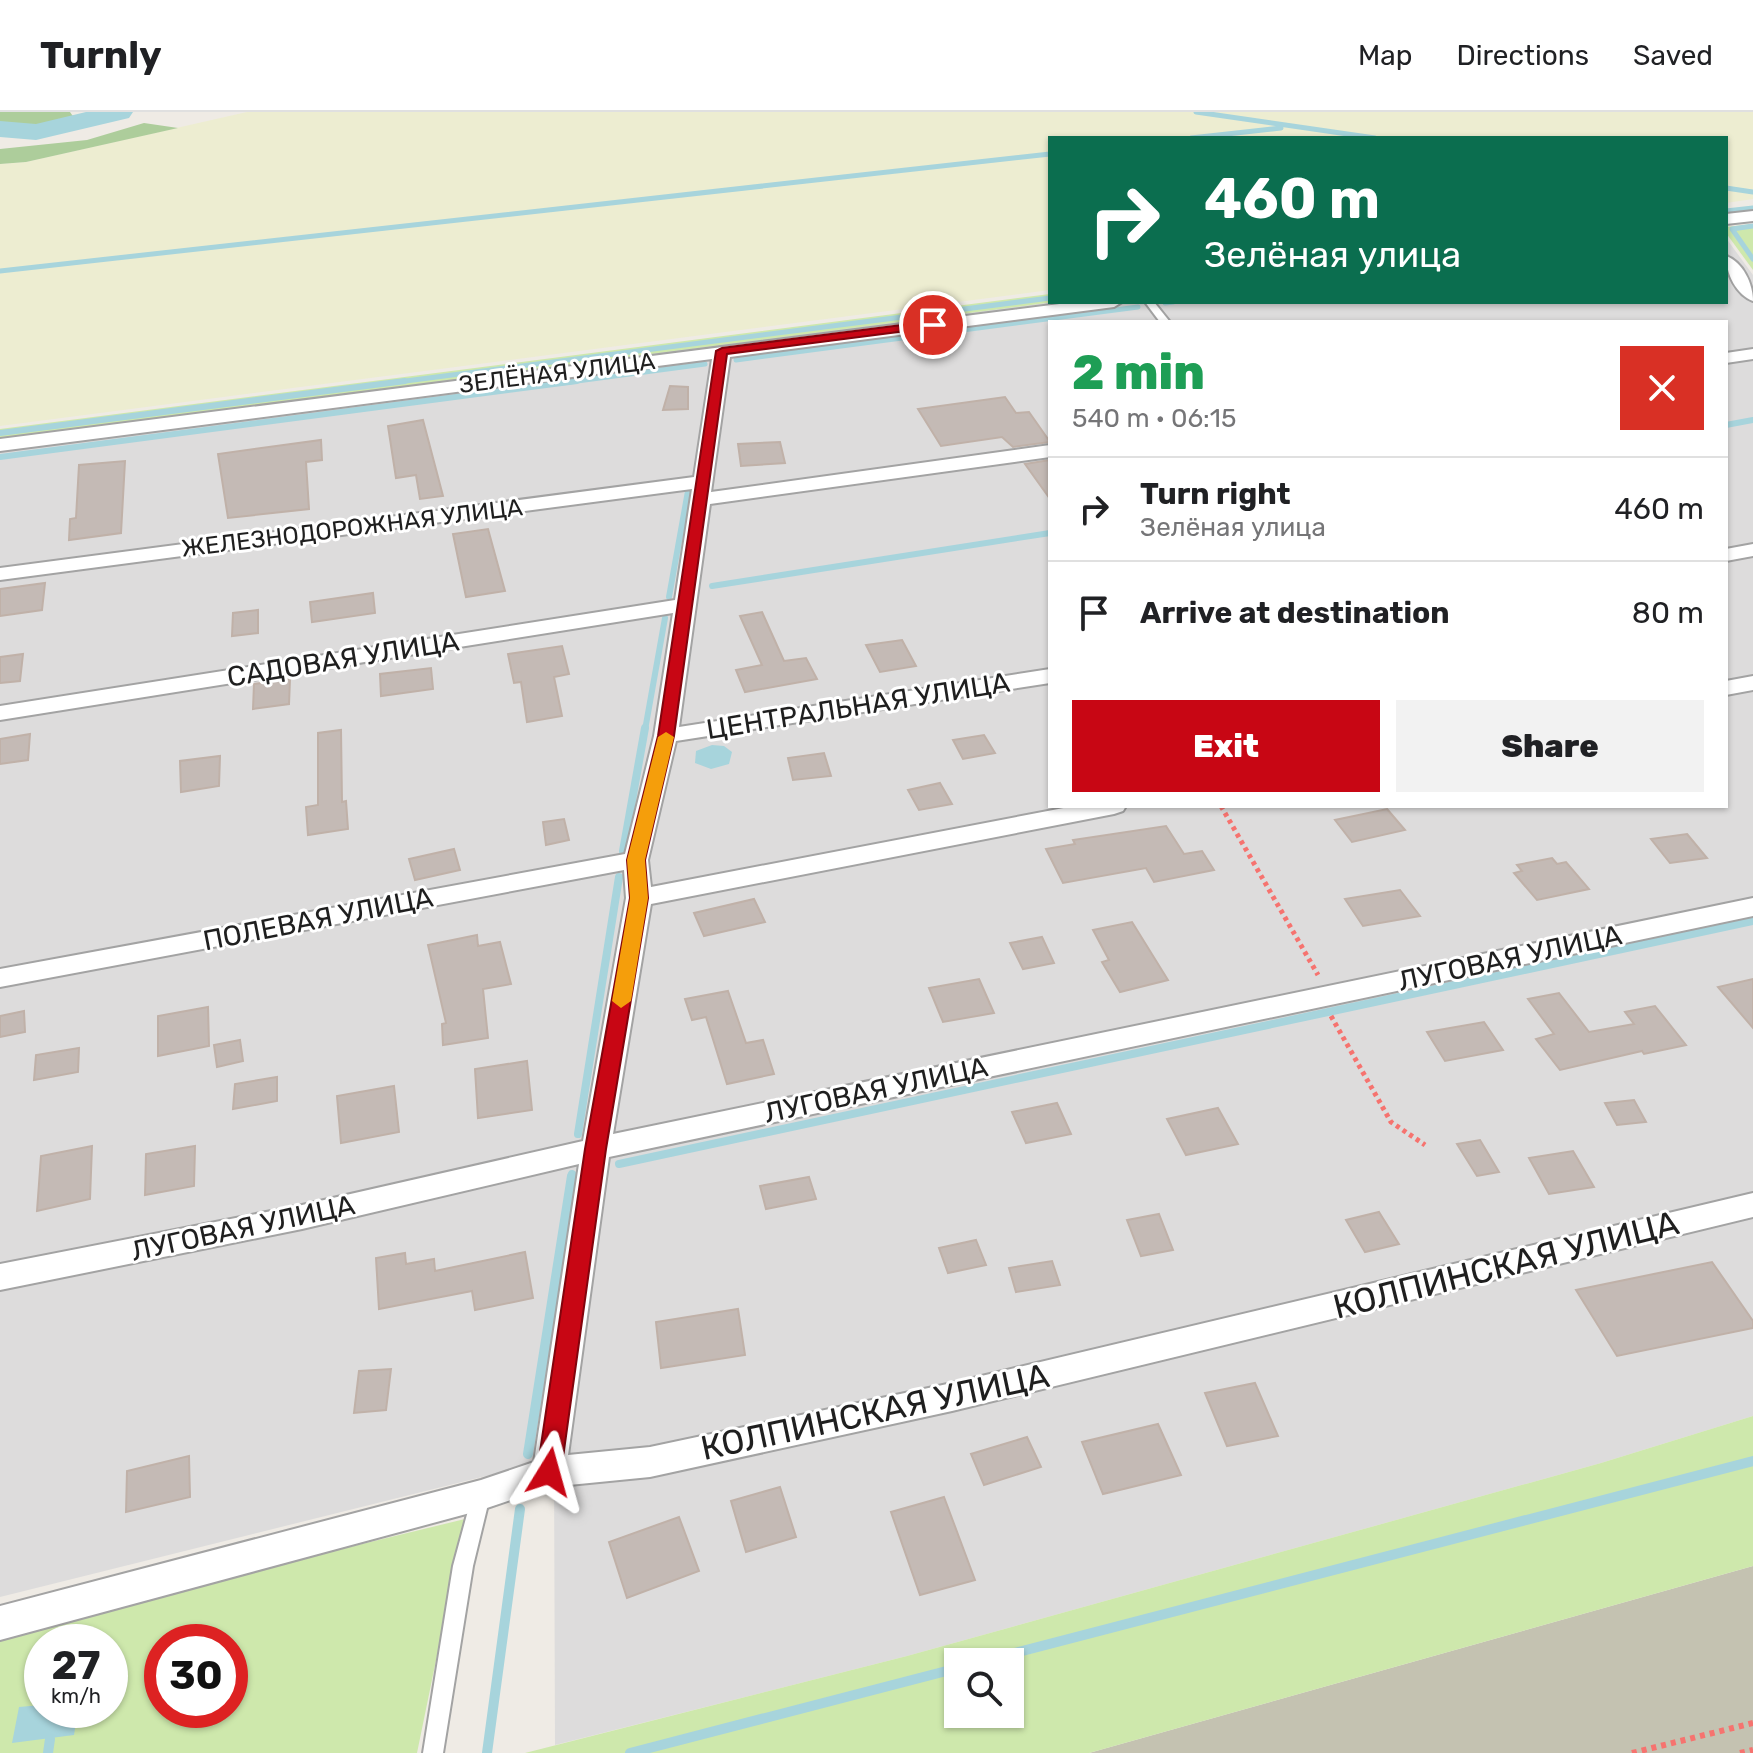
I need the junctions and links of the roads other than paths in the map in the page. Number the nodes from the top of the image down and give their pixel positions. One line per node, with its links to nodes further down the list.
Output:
1 (1753, 216): 2 (street)
2 (1728, 219)
3 (1728, 264): 4 (street)
4 (1753, 296)
5 (1098, 304): 8 (street, ЗЕЛЁНАЯ УЛИЦА)
6 (1151, 304): 7 (lane)
7 (1163, 320)
8 (722, 351): 11 (street, ЗЕЛЁНАЯ УЛИЦА); 13 (street)
9 (1753, 354): 10 (street)
10 (1728, 358)
11 (0, 445)
12 (1048, 451): 13 (street, ЖЕЛЕЗНОДОРОЖНАЯ УЛИЦА)
13 (702, 490): 16 (street, ЖЕЛЕЗНОДОРОЖНАЯ УЛИЦА); 17 (street)
14 (1753, 550): 15 (street)
15 (1728, 555)
16 (0, 574)
17 (686, 605): 21 (street, САДОВАЯ УЛИЦА); 22 (street)
18 (1048, 676): 22 (street, ЦЕНТРАЛЬНАЯ УЛИЦА)
19 (1753, 683): 20 (street)
20 (1728, 688)
21 (0, 713)
22 (666, 736): 24 (street)
23 (1104, 808): 25 (street)
24 (636, 860): 25 (street); 27 (street, ПОЛЕВАЯ УЛИЦА)
25 (639, 898): 28 (street)
26 (1753, 907): 28 (street, ЛУГОВАЯ УЛИЦА)
27 (0, 978)
28 (596, 1149): 30 (street, ЛУГОВАЯ УЛИЦА); 31 (street)
29 (1753, 1205): 31 (street, КОЛПИНСКАЯ УЛИЦА)
30 (0, 1277)
31 (549, 1472): 32 (street, КОЛПИНСКАЯ УЛИЦА)
32 (481, 1495): 33 (street, КОЛПИНСКАЯ УЛИЦА); 34 (lane)
33 (0, 1623)
34 (433, 1753)

